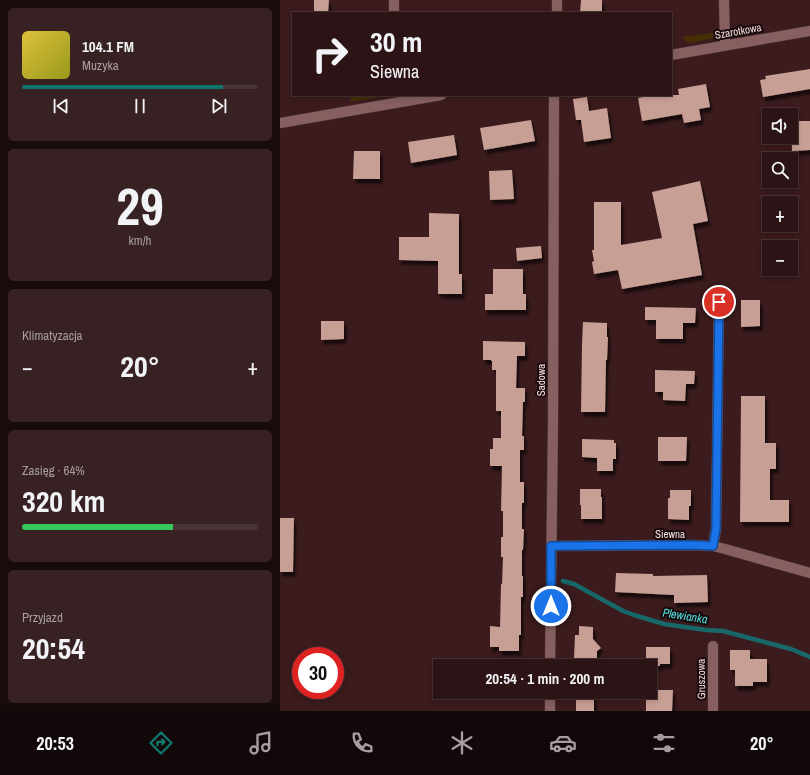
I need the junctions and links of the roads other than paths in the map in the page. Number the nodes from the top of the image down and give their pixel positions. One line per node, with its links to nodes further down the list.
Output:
1 (394, 0): 4 (street)
2 (557, 0): 5 (street)
3 (724, 0): 7 (street)
4 (394, 12)
5 (557, 12)
6 (810, 31): 7 (street, Szarotkowa)
7 (725, 45): 8 (street, Szarotkowa)
8 (672, 55)
9 (429, 96): 11 (street)
10 (554, 96): 14 (street, Sadowa)
11 (393, 99): 12 (street)
12 (280, 123)
13 (719, 302): 15 (street)
14 (551, 546): 15 (street, Siewna); 18 (street, Sadowa)
15 (713, 546): 16 (street, Siewna)
16 (810, 573)
17 (713, 646): 21 (street, Gruszowa)
18 (550, 659)
19 (550, 699): 20 (street)
20 (550, 711)
21 (713, 711)

